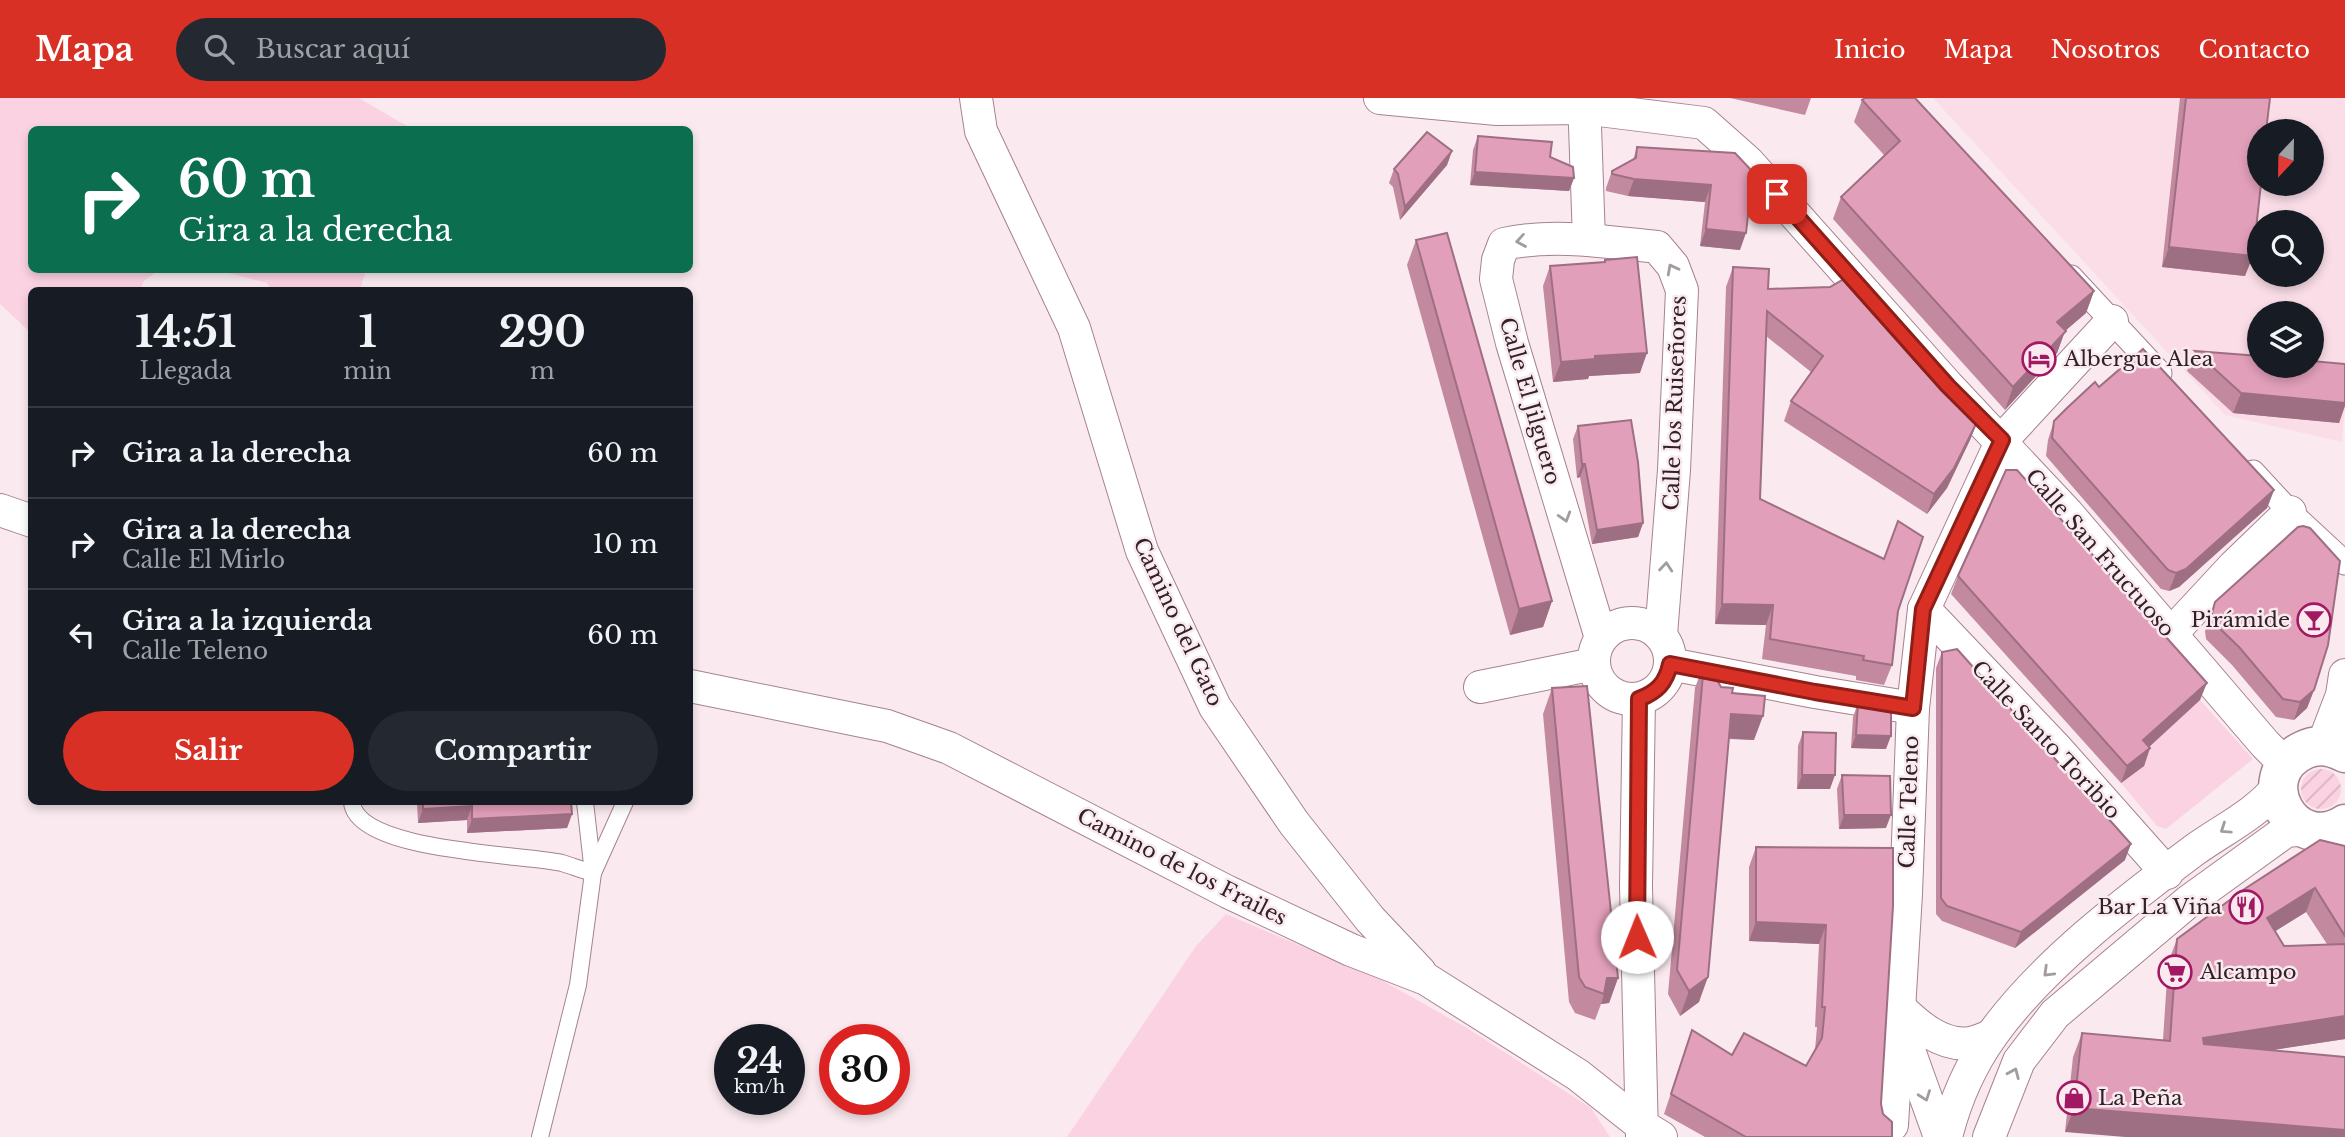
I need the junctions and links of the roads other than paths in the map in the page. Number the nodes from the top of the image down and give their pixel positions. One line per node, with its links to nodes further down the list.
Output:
1 (976, 98): 31 (street, Camino del Gato)
2 (1380, 98): 3 (street, Calle San Fructuoso)
3 (1583, 103): 4 (street); 8 (street, Calle San Fructuoso)
4 (1588, 240): 16 (street, Calle los Ruiseñores, one-way to 4); 17 (street, Calle El Jilguero, one-way to 17)
5 (2055, 260): 6 (street)
6 (2112, 321): 7 (street); 8 (street, Calle Teleno)
7 (2177, 391)
8 (2002, 440): 14 (street, Calle Teleno); 15 (street, Calle San Fructuoso)
9 (2234, 452): 11 (street)
10 (0, 510): 12 (street)
11 (2290, 512): 13 (street); 15 (street)
12 (28, 520)
13 (2345, 563)
14 (1923, 609): 22 (street, Calle Teleno); 30 (street, Calle Santo Toribio)
15 (2170, 635): 24 (street, Calle San Fructuoso)
16 (1665, 649): 17 (street); 21 (street); 22 (street)
17 (1598, 651): 20 (street); 21 (street)
18 (2345, 675): 23 (street)
19 (693, 687): 31 (street, Camino de los Frailes)
20 (1480, 687)
21 (1639, 699): 35 (street)
22 (1913, 708): 32 (street, Calle Teleno)
23 (2334, 749): 24 (main road)
24 (2281, 776): 28 (main road); 30 (street, one-way to 30)
25 (352, 805): 29 (lane)
26 (585, 805): 29 (lane)
27 (624, 805): 29 (lane)
28 (2335, 828): 38 (street, one-way to 28)
29 (593, 873): 36 (lane)
30 (2167, 873): 33 (street, one-way to 33)
31 (1426, 979): 35 (street, Camino de los Frailes)
32 (1899, 1007): 33 (street); 34 (street, Calle Teleno); 37 (street, Calle Teleno, one-way to 37)
33 (1991, 1035): 37 (street)
34 (1892, 1125)
35 (1648, 1133)
36 (540, 1137)
37 (1943, 1137)
38 (1989, 1137)

